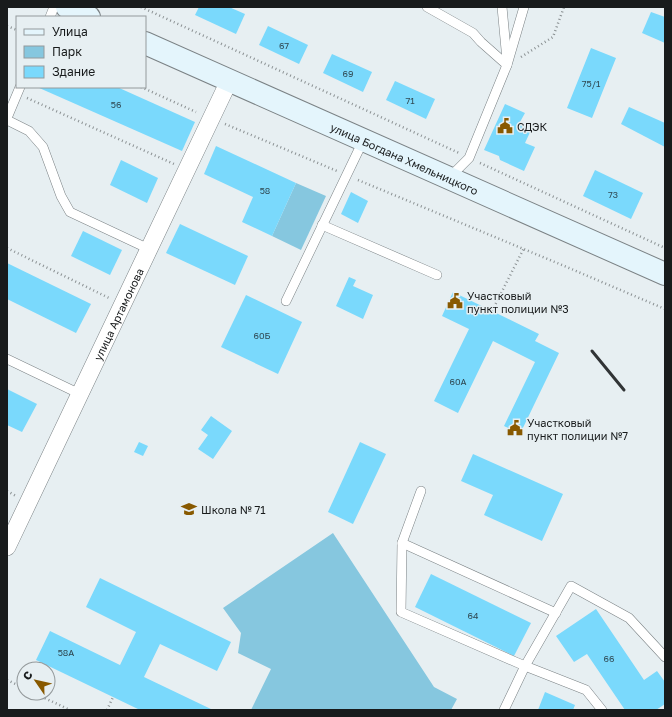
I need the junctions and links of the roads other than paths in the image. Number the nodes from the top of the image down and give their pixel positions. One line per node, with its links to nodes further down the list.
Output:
1 (67, 7): 5 (main road)
2 (427, 7): 7 (lane)
3 (502, 7): 7 (lane)
4 (524, 7): 7 (lane)
5 (86, 16)
6 (146, 43): 8 (main road, улица Богдана Хмельницкого)
7 (507, 65): 12 (lane)
8 (229, 81): 11 (main road, улица Богдана Хмельницкого); 14 (street, улица Артамонова)
9 (19, 91): 10 (lane)
10 (7, 119): 14 (lane)
11 (363, 141): 12 (main road, улица Богдана Хмельницкого); 13 (lane)
12 (449, 178): 15 (main road, улица Богдана Хмельницкого)
13 (322, 224): 16 (lane); 17 (lane)
14 (149, 249): 19 (street, улица Артамонова)
15 (665, 274)
16 (437, 275)
17 (286, 302)
18 (7, 359): 19 (lane)
19 (80, 394): 22 (street, улица Артамонова)
20 (421, 491): 21 (lane)
21 (402, 543): 23 (lane); 25 (lane)
22 (7, 547)
23 (556, 613): 24 (lane); 25 (lane)
24 (665, 657)
25 (525, 666): 26 (lane); 27 (lane)
26 (504, 710)
27 (602, 710)

